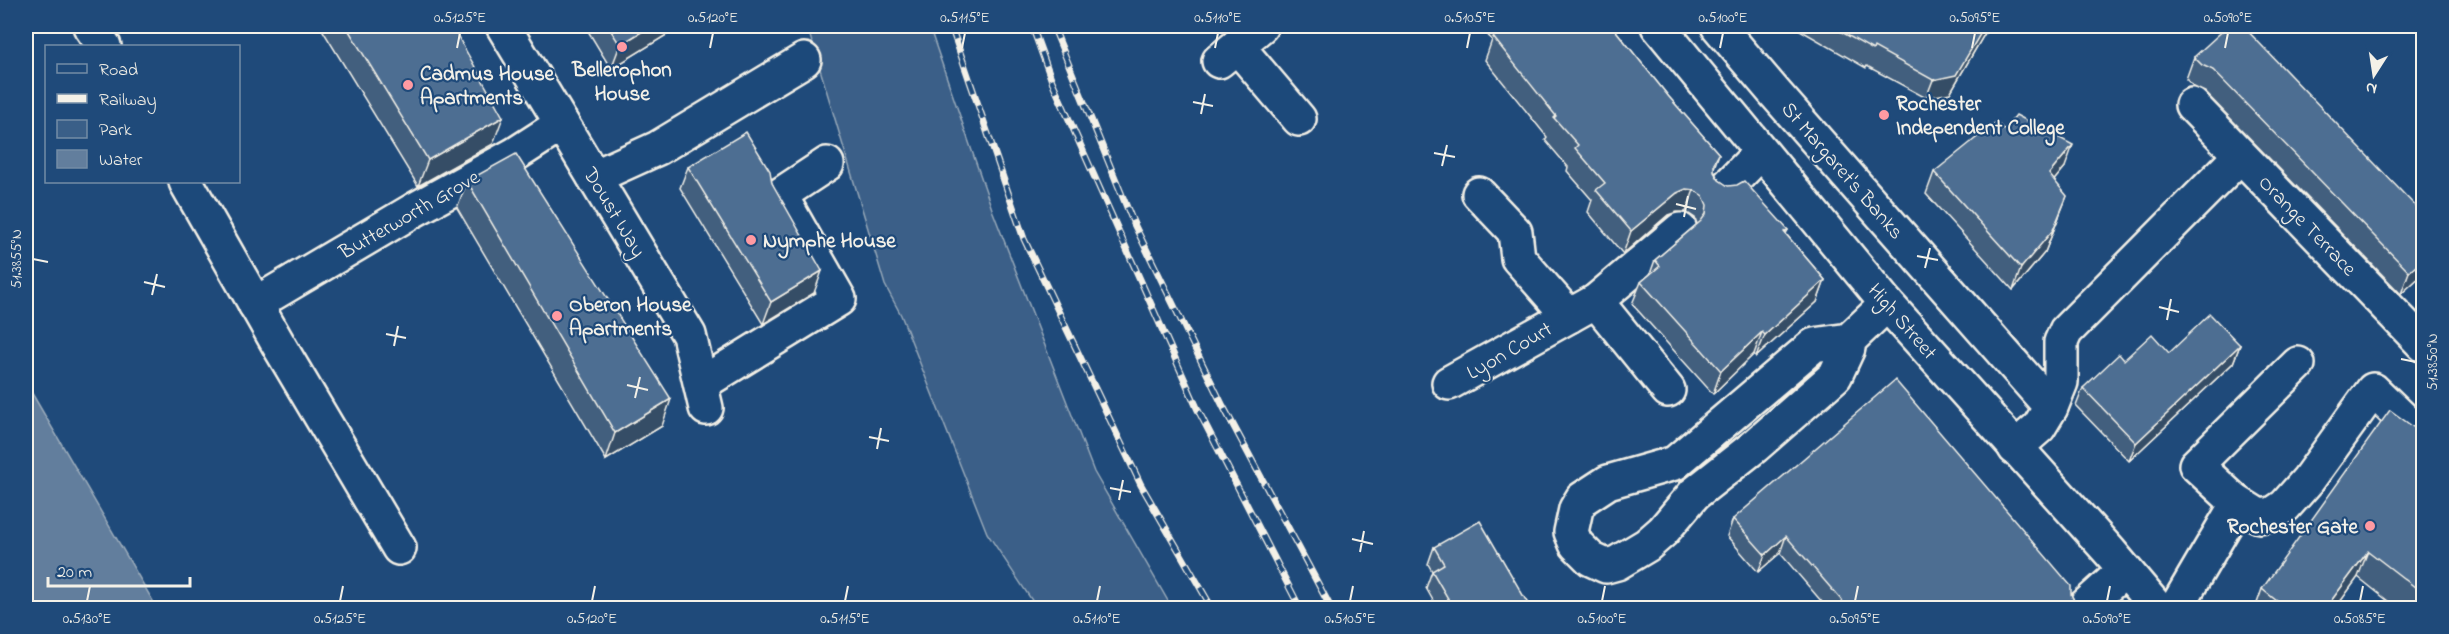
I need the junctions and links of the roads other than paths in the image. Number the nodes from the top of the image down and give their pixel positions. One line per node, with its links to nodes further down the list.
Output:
1 (90, 26): 6 (street)
2 (503, 26): 10 (street, Doust Way)
3 (1658, 26): 11 (street, High Street)
4 (1718, 26): 27 (street, St Margaret's Banks)
5 (1239, 44): 9 (street)
6 (104, 45)
7 (804, 60): 14 (street)
8 (2192, 105): 23 (street, Orange Terrace)
9 (1299, 119)
10 (562, 124): 14 (street, Doust Way); 19 (street, Butterworth Grove)
11 (1761, 152): 16 (street); 20 (street, High Street)
12 (2233, 163): 27 (street)
13 (827, 165): 14 (street, Doust Way)
14 (594, 177)
15 (187, 183): 19 (street)
16 (1724, 190)
17 (1479, 194): 21 (street, Lyon Court)
18 (1680, 230): 21 (street, Lyon Court)
19 (255, 304): 31 (street)
20 (1887, 304): 22 (street); 29 (street, High Street)
21 (1582, 309): 25 (street, Lyon Court); 26 (street, Lyon Court)
22 (1849, 340): 22 (street)
23 (2424, 345)
24 (2298, 364): 30 (street)
25 (1449, 383)
26 (1668, 390)
27 (2051, 407): 29 (street)
28 (2424, 439): 30 (street)
29 (2015, 448): 32 (street, High Street)
30 (2235, 501): 35 (street)
31 (399, 548)
32 (2124, 571): 33 (street); 34 (street, High Street)
33 (2083, 609)
34 (2157, 609)
35 (2176, 609)

